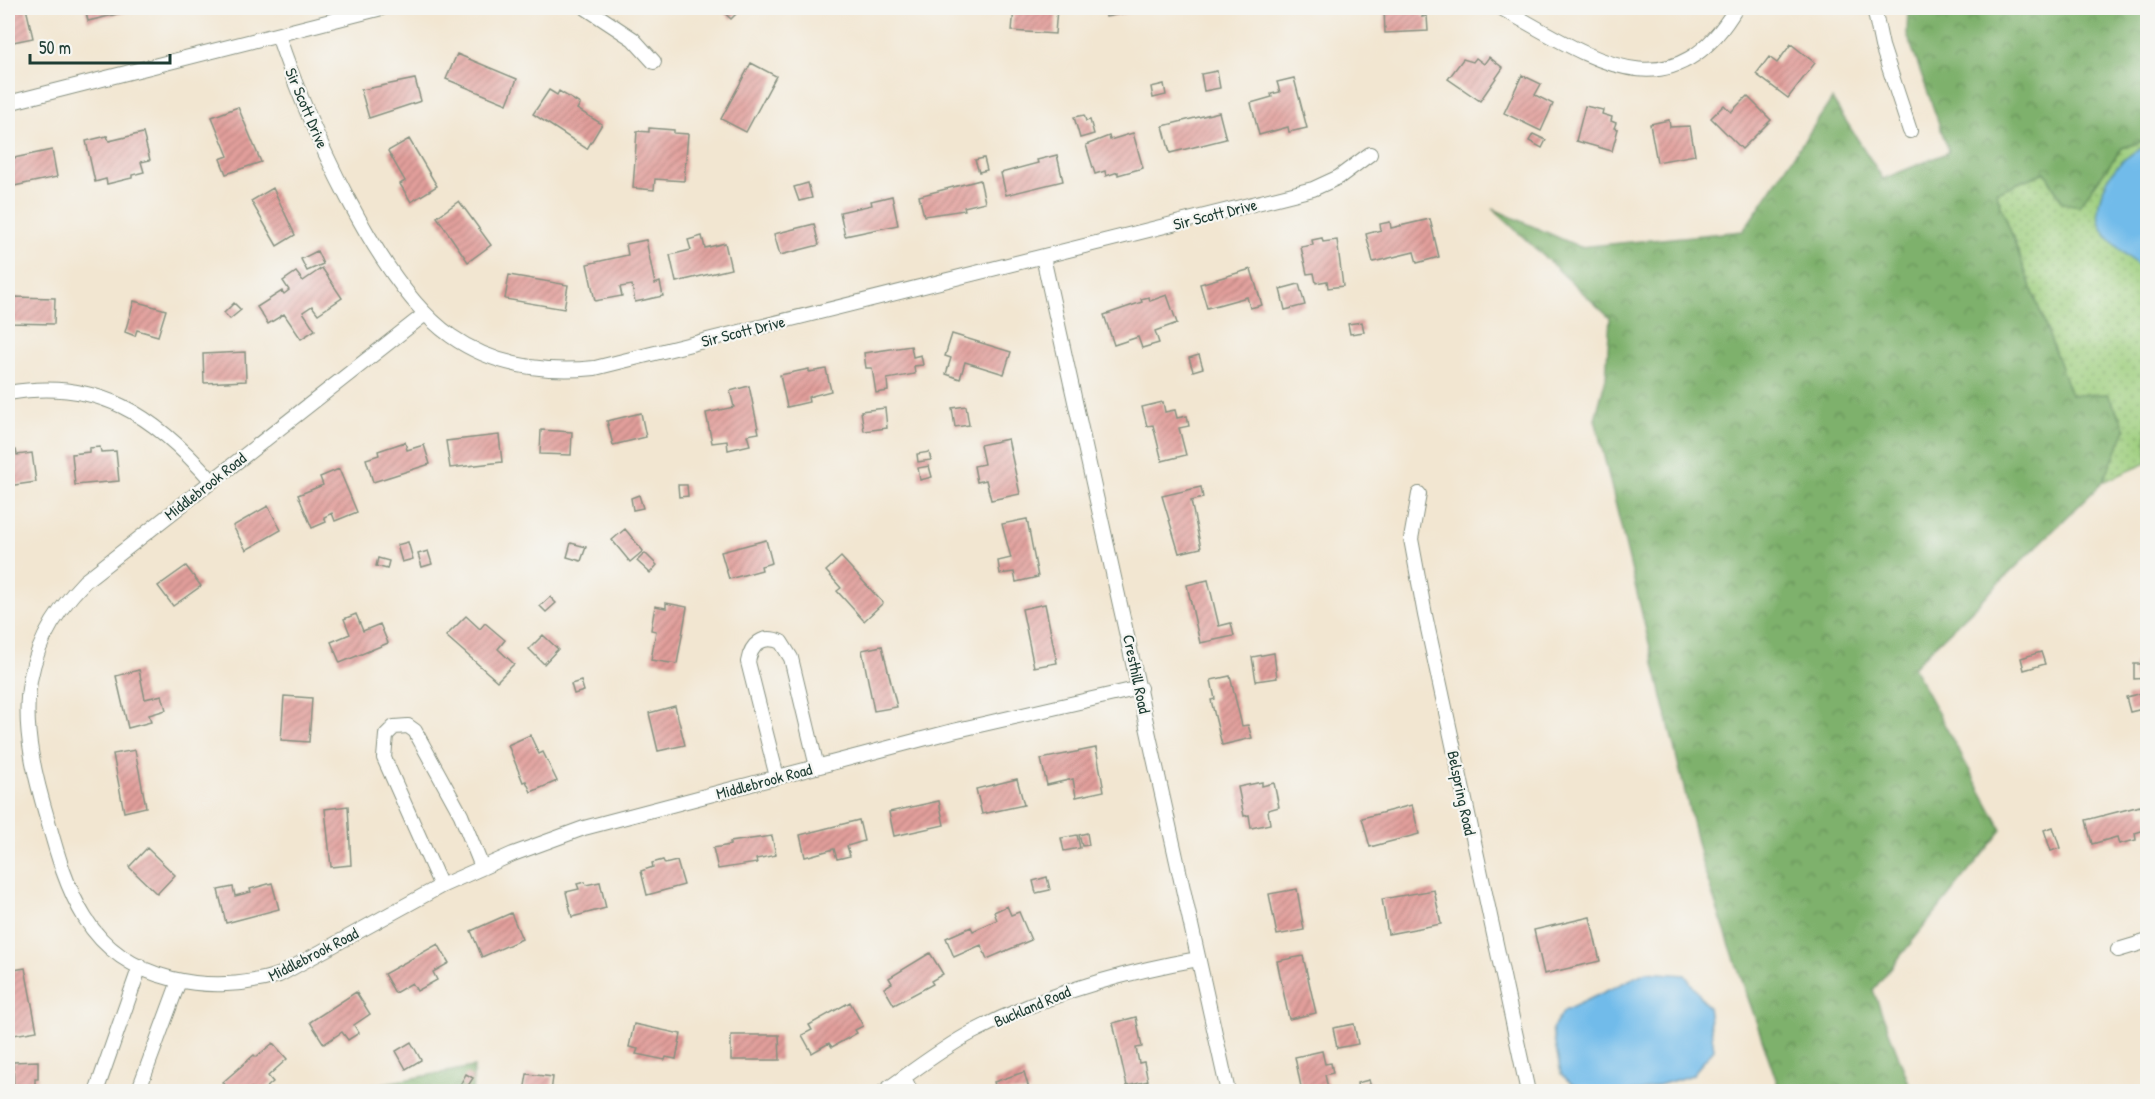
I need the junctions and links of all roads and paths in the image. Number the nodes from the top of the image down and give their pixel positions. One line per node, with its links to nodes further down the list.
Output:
1 (382, 8): 6 (street)
2 (586, 8): 7 (street)
3 (1501, 8): 4 (street)
4 (1736, 8)
5 (1874, 8): 9 (street)
6 (278, 35): 8 (street); 12 (street, Sir Scott Drive)
7 (654, 62)
8 (8, 103)
9 (1910, 131)
10 (1370, 154): 11 (street, Sir Scott Drive)
11 (1044, 257): 12 (street, Sir Scott Drive); 16 (street, Cresthill Road)
12 (425, 314): 14 (street, Middlebrook Road)
13 (8, 393): 14 (street)
14 (212, 481): 24 (street, Middlebrook Road)
15 (1419, 494): 32 (street, Belspring Road)
16 (1140, 688): 17 (street, Middlebrook Road); 23 (street, Cresthill Road)
17 (817, 767): 18 (street, Middlebrook Road); 18 (street)
18 (777, 777): 19 (street, Middlebrook Road)
19 (482, 867): 20 (street, Middlebrook Road); 20 (street)
20 (441, 885): 25 (street, Middlebrook Road)
21 (2148, 941): 22 (street)
22 (2118, 950)
23 (1198, 959): 26 (street, Buckland Road); 31 (street, Cresthill Road)
24 (140, 966): 25 (street, Middlebrook Road); 27 (street)
25 (179, 981): 28 (street)
26 (904, 1078): 29 (street, Buckland Road); 30 (street)
27 (96, 1092)
28 (138, 1092)
29 (883, 1092)
30 (911, 1092)
31 (1228, 1092)
32 (1528, 1092)

